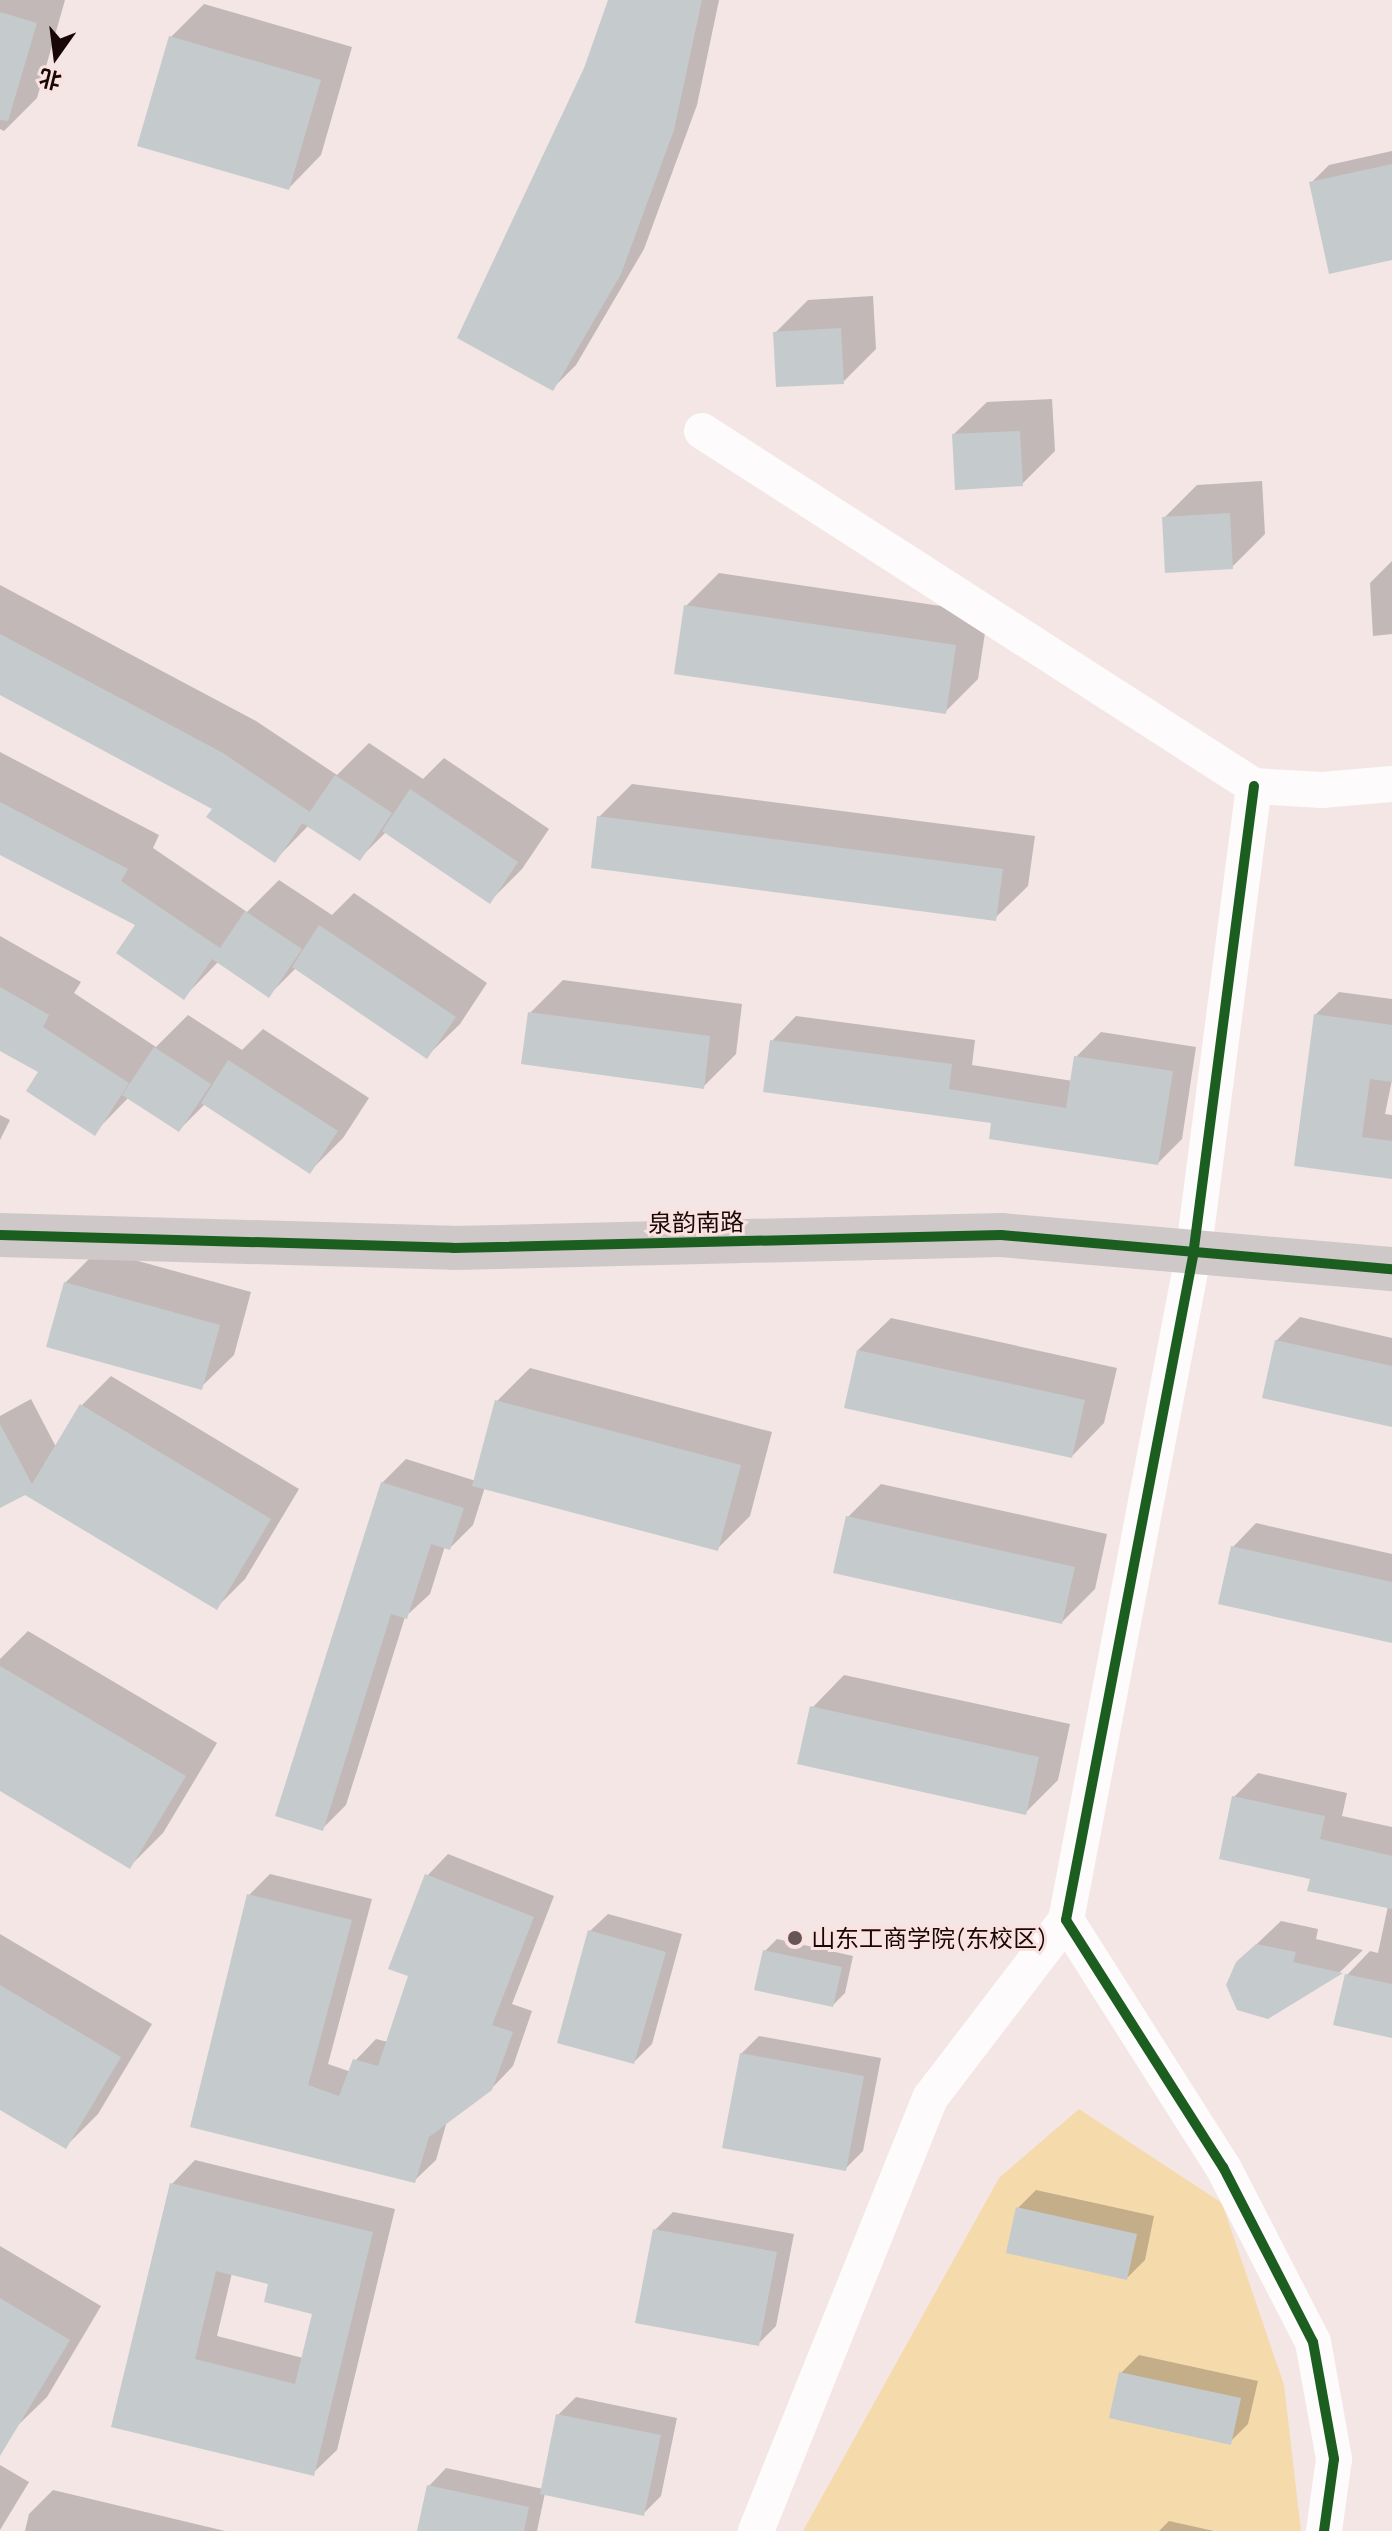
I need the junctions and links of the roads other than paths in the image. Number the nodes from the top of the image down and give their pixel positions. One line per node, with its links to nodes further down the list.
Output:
1 (702, 431): 3 (street)
2 (1392, 784): 3 (street)
3 (1254, 786): 5 (street)
4 (0, 1235): 5 (street, 泉韵南路)
5 (1194, 1251): 6 (street, 泉韵南路); 7 (street)
6 (1392, 1269)
7 (1066, 1920): 8 (street); 9 (street)
8 (756, 2531)
9 (1324, 2531)

